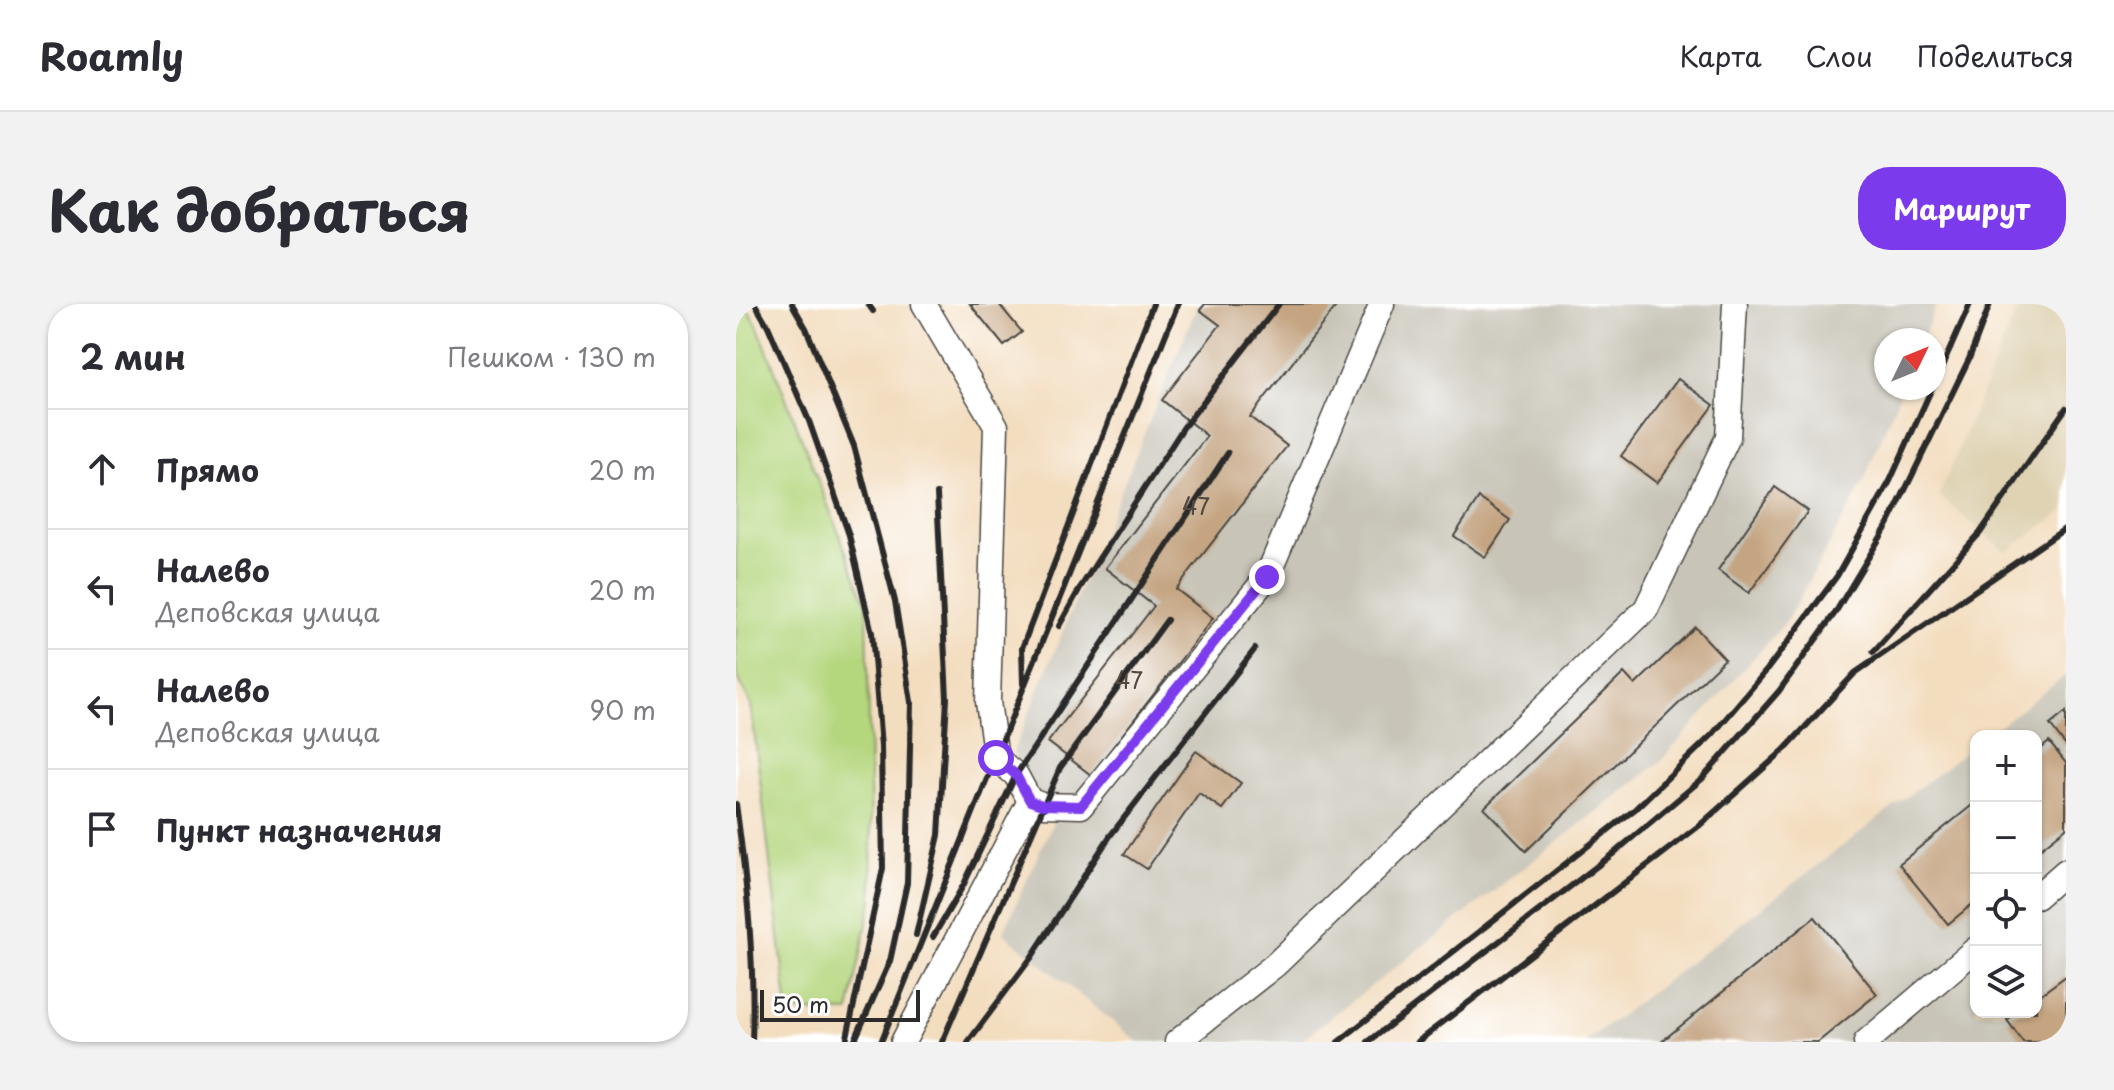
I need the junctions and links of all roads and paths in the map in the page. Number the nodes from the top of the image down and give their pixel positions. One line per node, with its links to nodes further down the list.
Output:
1 (924, 304): 4 (street)
2 (1382, 304): 4 (street)
3 (1735, 304): 9 (street)
4 (1030, 801): 8 (street)
5 (2066, 871): 6 (street)
6 (2042, 892)
7 (1970, 954): 10 (street)
8 (903, 1042)
9 (1177, 1042)
10 (1866, 1042)

